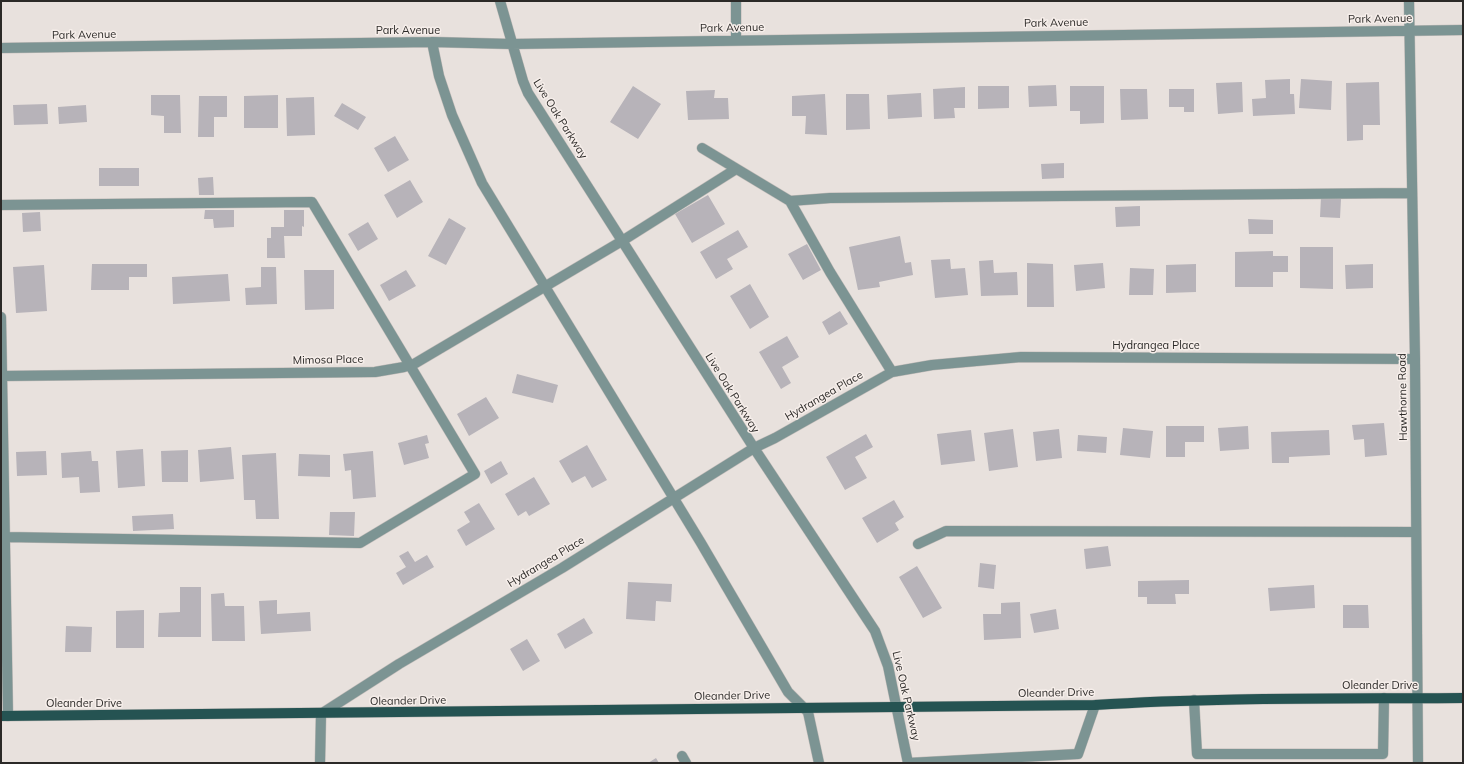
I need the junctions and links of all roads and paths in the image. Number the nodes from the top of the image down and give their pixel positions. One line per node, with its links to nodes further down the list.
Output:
1 (500, 1): 8 (street, Live Oak Parkway)
2 (736, 1): 6 (street)
3 (1408, 1): 4 (street, Hawthorne Road)
4 (1408, 30): 5 (street, Park Avenue); 6 (street, Park Avenue); 12 (street, Hawthorne Road)
5 (1463, 30)
6 (736, 40): 8 (street, Park Avenue)
7 (432, 42): 8 (street, Park Avenue); 9 (street, Park Avenue); 16 (street)
8 (512, 44): 15 (street, Live Oak Parkway)
9 (1, 48)
10 (702, 148): 11 (street)
11 (736, 169): 13 (street); 15 (street, Mimosa Place)
12 (1411, 193): 13 (street); 18 (street, Hawthorne Road)
13 (790, 202): 20 (street)
14 (1, 205): 19 (street)
15 (622, 241): 16 (street, Mimosa Place); 22 (street, Live Oak Parkway)
16 (544, 287): 19 (street, Mimosa Place); 23 (street)
17 (1, 317): 21 (street)
18 (1415, 359): 20 (street, Hydrangea Place); 24 (street, Hawthorne Road)
19 (411, 365): 21 (street, Mimosa Place); 25 (street)
20 (892, 372): 22 (street, Hydrangea Place)
21 (2, 376): 25 (street)
22 (754, 448): 23 (street, Hydrangea Place); 33 (street, Live Oak Parkway)
23 (673, 499): 32 (street); 34 (street, Hydrangea Place)
24 (1416, 532): 26 (street); 28 (street, Hawthorne Road)
25 (5, 537): 35 (street)
26 (918, 544)
27 (1384, 698): 28 (main road, Oleander Drive); 30 (main road, Oleander Drive); 30 (street)
28 (1418, 698): 29 (main road, Oleander Drive); 39 (street, Hawthorne Road)
29 (1463, 698)
30 (1194, 700): 31 (main road, Oleander Drive)
31 (1095, 705): 33 (main road, Oleander Drive); 38 (street)
32 (803, 707): 33 (main road, Oleander Drive); 34 (main road, Oleander Drive); 37 (street)
33 (897, 707): 38 (street, Live Oak Parkway)
34 (320, 714): 35 (main road, Oleander Drive); 36 (street)
35 (4, 716)
36 (320, 763)
37 (819, 763)
38 (908, 763)
39 (1418, 763)

